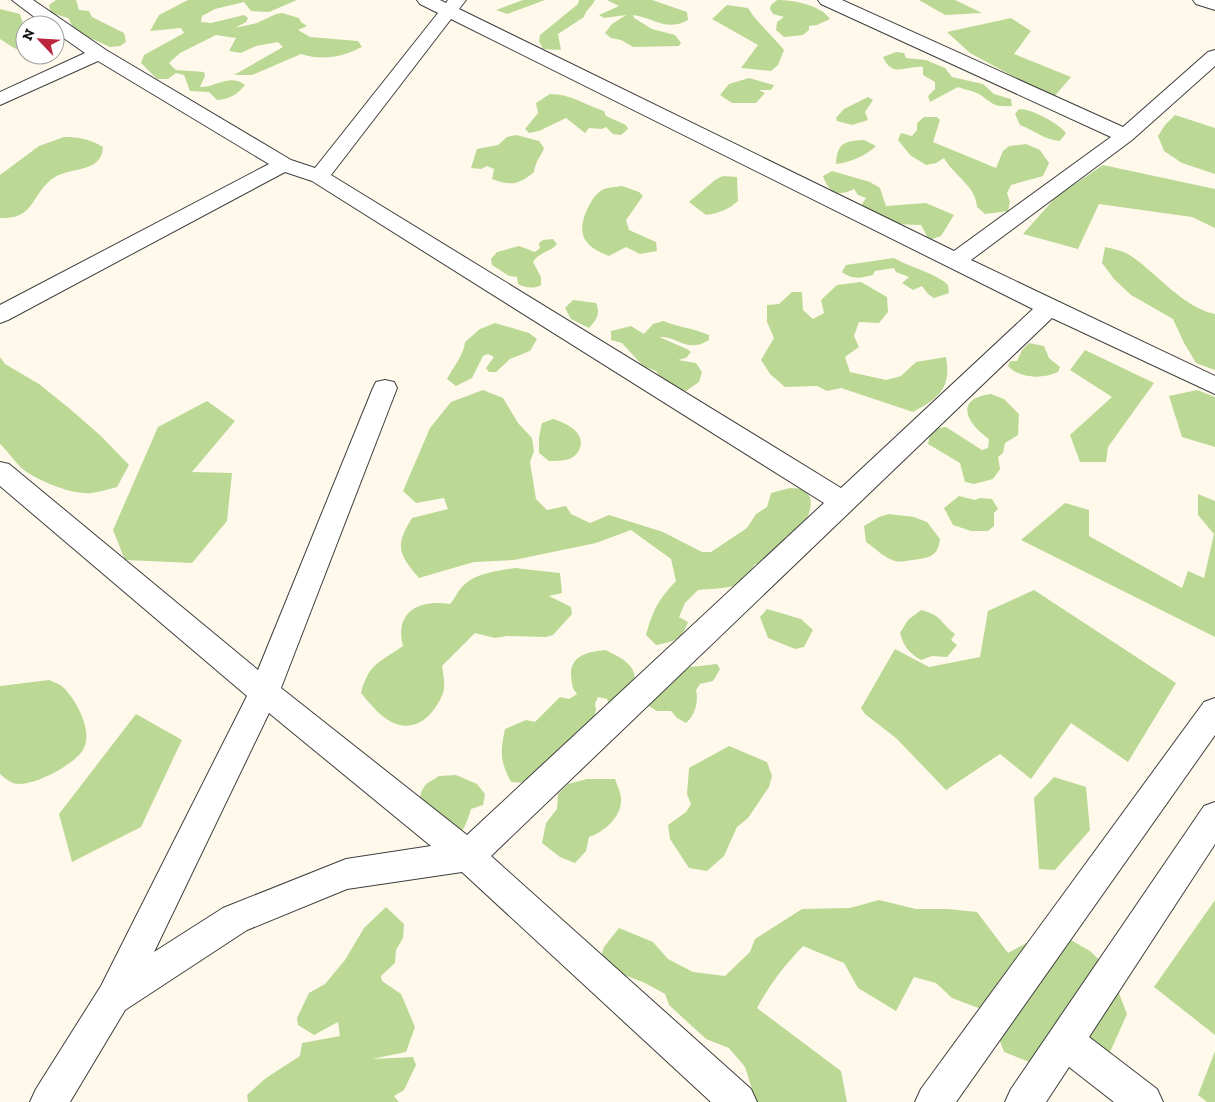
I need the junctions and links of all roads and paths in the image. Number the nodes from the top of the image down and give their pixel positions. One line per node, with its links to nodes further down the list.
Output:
1 (21, 0): 7 (street)
2 (426, 0): 5 (street)
3 (827, 0): 10 (street)
4 (1202, 0): 6 (street)
5 (453, 5): 12 (street); 13 (street)
6 (1215, 5)
7 (99, 54): 9 (street); 11 (street)
8 (1215, 56): 10 (street)
9 (0, 99)
10 (1125, 136): 13 (street)
11 (284, 164): 12 (street); 15 (street)
12 (319, 177): 19 (street)
13 (956, 261): 14 (street)
14 (1049, 307): 16 (street); 19 (street)
15 (0, 315)
16 (1215, 386)
17 (385, 388): 20 (street)
18 (0, 472): 20 (street)
19 (843, 502): 23 (street)
20 (264, 692): 23 (street); 24 (street)
21 (1215, 711): 28 (street)
22 (1215, 816): 25 (street)
23 (468, 856): 24 (street); 27 (street)
24 (113, 998): 26 (street)
25 (1065, 1041): 29 (street); 30 (street)
26 (50, 1102)
27 (738, 1102)
28 (934, 1102)
29 (1024, 1102)
30 (1144, 1102)

